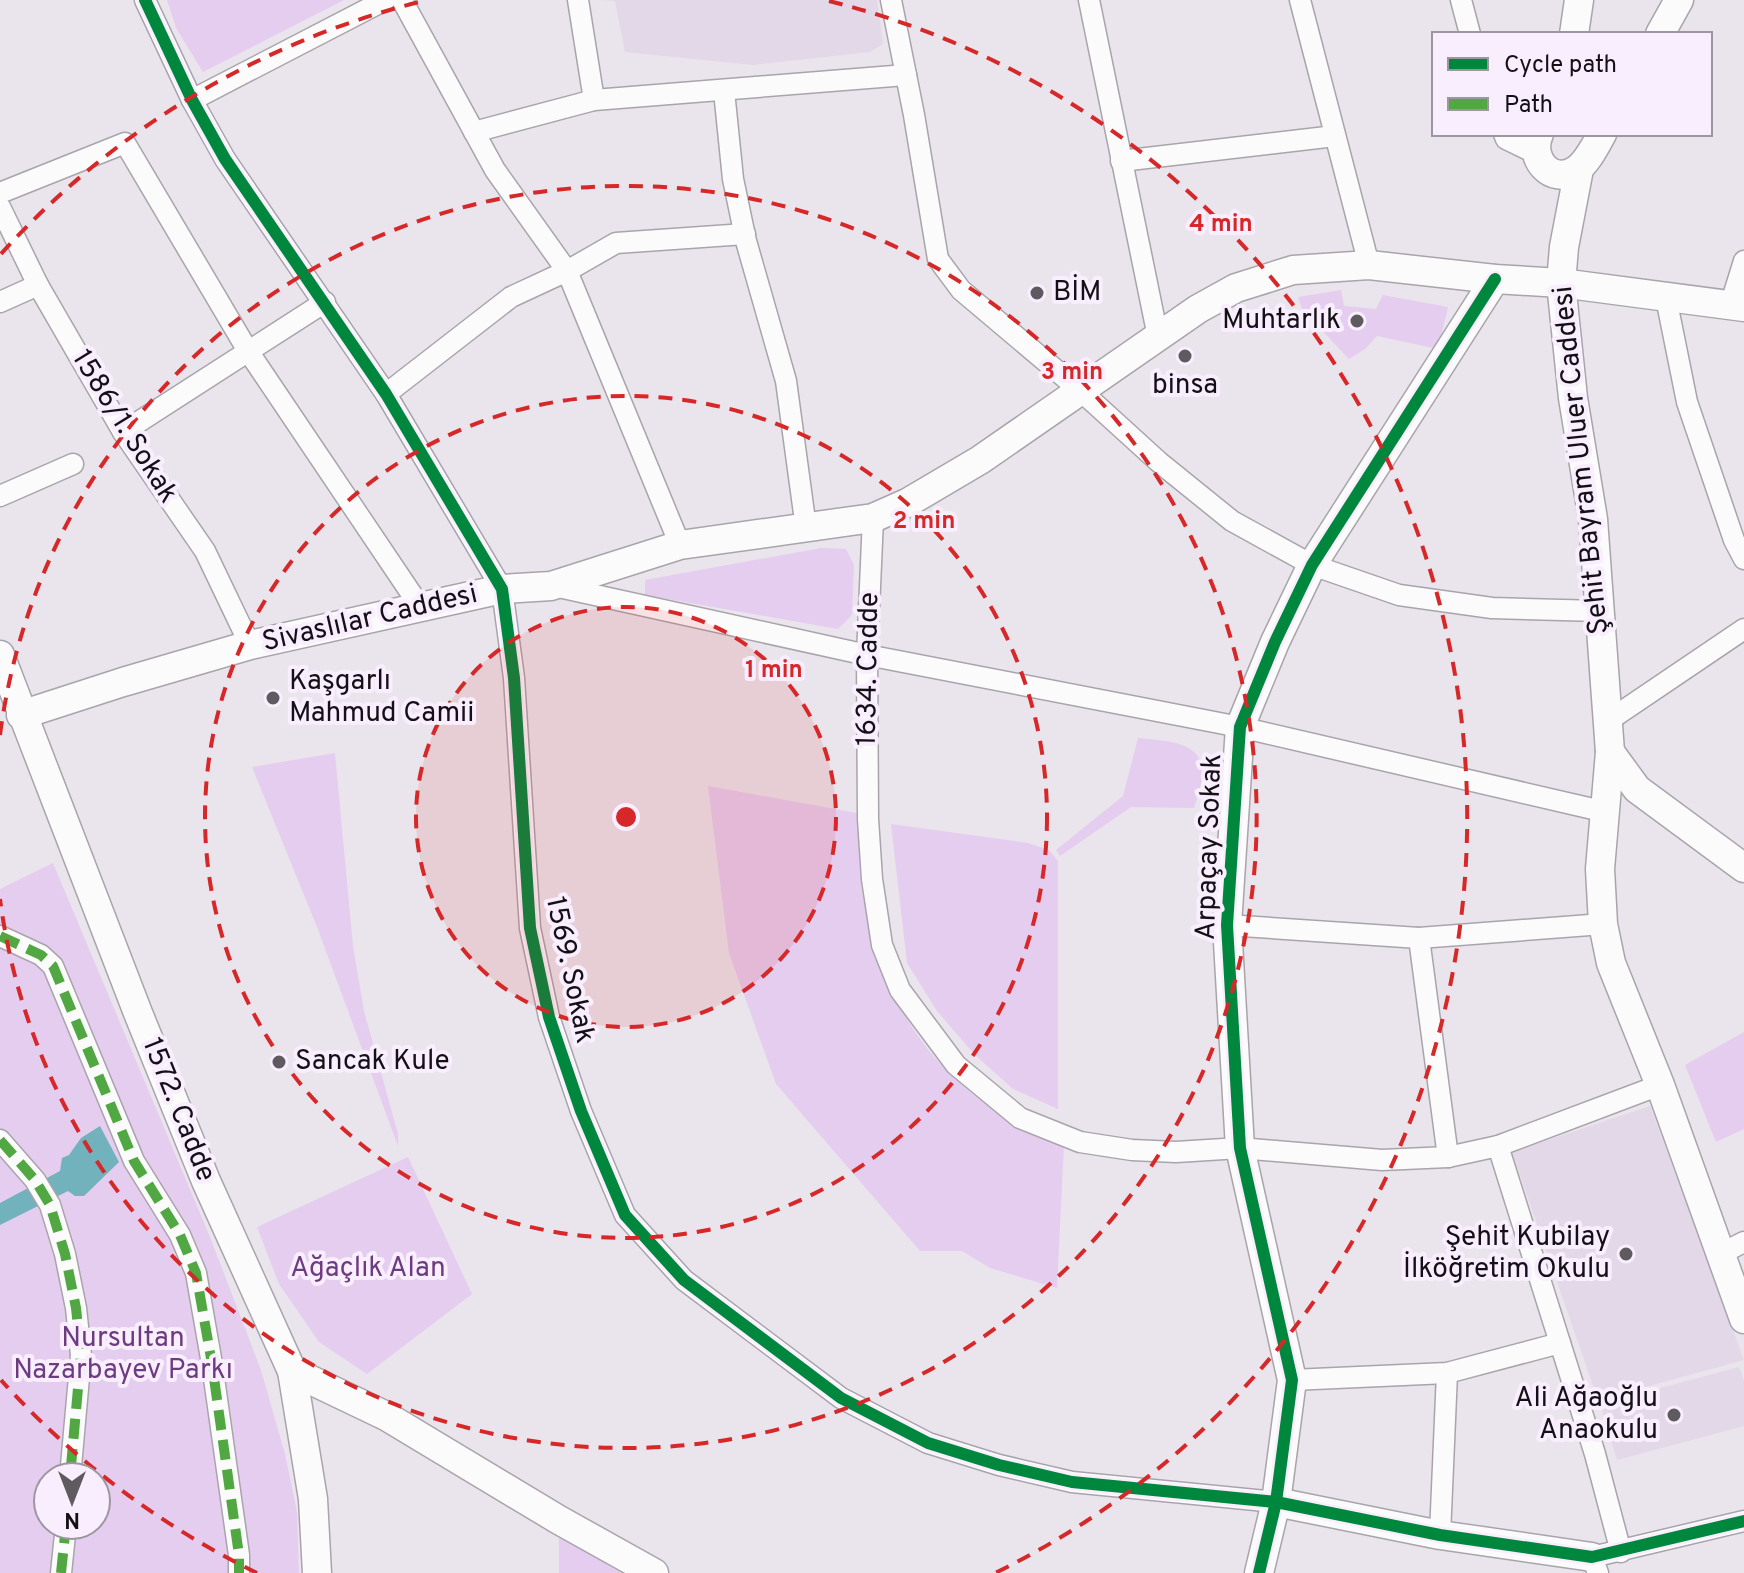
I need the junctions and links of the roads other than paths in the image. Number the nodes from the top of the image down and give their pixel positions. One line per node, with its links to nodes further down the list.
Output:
1 (145, 0): 16 (street)
2 (385, 0): 16 (street)
3 (402, 0): 18 (street)
4 (578, 0): 17 (street)
5 (891, 0): 14 (street)
6 (1089, 0): 24 (street)
7 (1300, 0): 19 (street)
8 (1461, 0): 11 (street)
9 (1579, 0): 12 (main road)
10 (1679, 0): 13 (main road)
11 (1469, 32)
12 (1574, 32)
13 (1661, 32)
14 (906, 75): 15 (street); 42 (street)
15 (724, 91): 17 (street); 28 (street)
16 (192, 100): 38 (street)
17 (594, 100): 18 (street)
18 (474, 132): 32 (street)
19 (1335, 136): 24 (street); 31 (street)
20 (1505, 136): 23 (street)
21 (1585, 136): 25 (main road)
22 (1601, 136): 25 (main road)
23 (1540, 152): 25 (main road); 29 (main road)
24 (1121, 161): 40 (street)
25 (1581, 166): 29 (main road)
26 (0, 193): 41 (street)
27 (0, 207): 35 (street, 1586/1. Sokak)
28 (745, 234): 32 (street); 48 (street)
29 (1564, 247): 34 (main road, Şehit Bayram Uluer Caddesi)
30 (1744, 261): 39 (street)
31 (1369, 265): 33 (main road, Sivaslılar Caddesi); 40 (main road, Sivaslılar Caddesi)
32 (567, 271): 43 (street); 49 (street)
33 (1495, 279): 34 (main road, Sivaslılar Caddesi); 51 (main road, Arpaçay Sokak)
34 (1561, 283): 36 (main road, Sivaslılar Caddesi); 55 (main road, Şehit Bayram Uluer Caddesi)
35 (38, 285): 37 (street); 44 (street, 1586/1. Sokak)
36 (1666, 298): 39 (main road, Sivaslılar Caddesi); 50 (street)
37 (0, 302)
38 (325, 302): 41 (street); 43 (street)
39 (1737, 306)
40 (1158, 337): 42 (main road, Sivaslılar Caddesi)
41 (248, 351): 44 (street); 54 (street)
42 (1082, 392): 47 (main road, Sivaslılar Caddesi); 51 (street)
43 (386, 394): 53 (street)
44 (123, 432): 57 (street, 1586/1. Sokak)
45 (73, 464): 46 (street)
46 (0, 496)
47 (873, 518): 48 (main road, Sivaslılar Caddesi); 59 (street, 1634. Cadde)
48 (806, 528): 49 (main road, Sivaslılar Caddesi)
49 (680, 545): 52 (main road, Sivaslılar Caddesi)
50 (1744, 559)
51 (1312, 565): 55 (street); 62 (main road, Arpaçay Sokak)
52 (551, 586): 53 (main road, Sivaslılar Caddesi); 59 (street)
53 (502, 589): 54 (main road, Sivaslılar Caddesi); 82 (street, 1569. Sokak)
54 (421, 608): 57 (main road, Sivaslılar Caddesi)
55 (1600, 611): 61 (main road, Şehit Bayram Uluer Caddesi)
56 (1744, 629): 61 (street)
57 (250, 645): 60 (main road, Sivaslılar Caddesi)
58 (0, 655): 60 (main road, 1572. Cadde)
59 (867, 655): 62 (street); 73 (street, 1634. Cadde)
60 (21, 715): 78 (main road, 1572. Cadde)
61 (1608, 721): 63 (main road, Şehit Bayram Uluer Caddesi)
62 (1240, 727): 64 (street); 67 (main road, Arpaçay Sokak)
63 (1610, 752): 64 (main road, Şehit Bayram Uluer Caddesi); 65 (main road)
64 (1606, 812): 66 (main road, Şehit Bayram Uluer Caddesi)
65 (1744, 868)
66 (1603, 924): 69 (street); 70 (main road, Şehit Bayram Uluer Caddesi)
67 (1227, 925): 69 (street); 73 (main road, Arpaçay Sokak)
68 (0, 936): 89 (street)
69 (1419, 938): 74 (street)
70 (1660, 1085): 72 (street, 1634. Cadde); 75 (main road, Şehit Bayram Uluer Caddesi)
71 (0, 1140): 81 (street)
72 (1498, 1146): 74 (street, 1634. Cadde); 77 (street)
73 (1240, 1148): 74 (street, 1634. Cadde); 80 (main road, Arpaçay Sokak)
74 (1448, 1157)
75 (1732, 1248): 76 (main road, Şehit Bayram Uluer Caddesi)
76 (1744, 1319)
77 (1560, 1343): 79 (street); 86 (street)
78 (292, 1371): 90 (main road, 1572. Cadde); 91 (main road)
79 (1447, 1373): 80 (street); 84 (street)
80 (1292, 1380): 82 (main road, Arpaçay Sokak)
81 (72, 1461)
82 (1276, 1502): 84 (main road); 92 (main road, Arpaçay Sokak)
83 (1744, 1521): 86 (street)
84 (1440, 1535): 87 (main road)
85 (64, 1541): 88 (street)
86 (1621, 1552): 87 (street)
87 (1595, 1565)
88 (61, 1573)
89 (239, 1573)
90 (317, 1573)
91 (654, 1573)
92 (1259, 1573)

